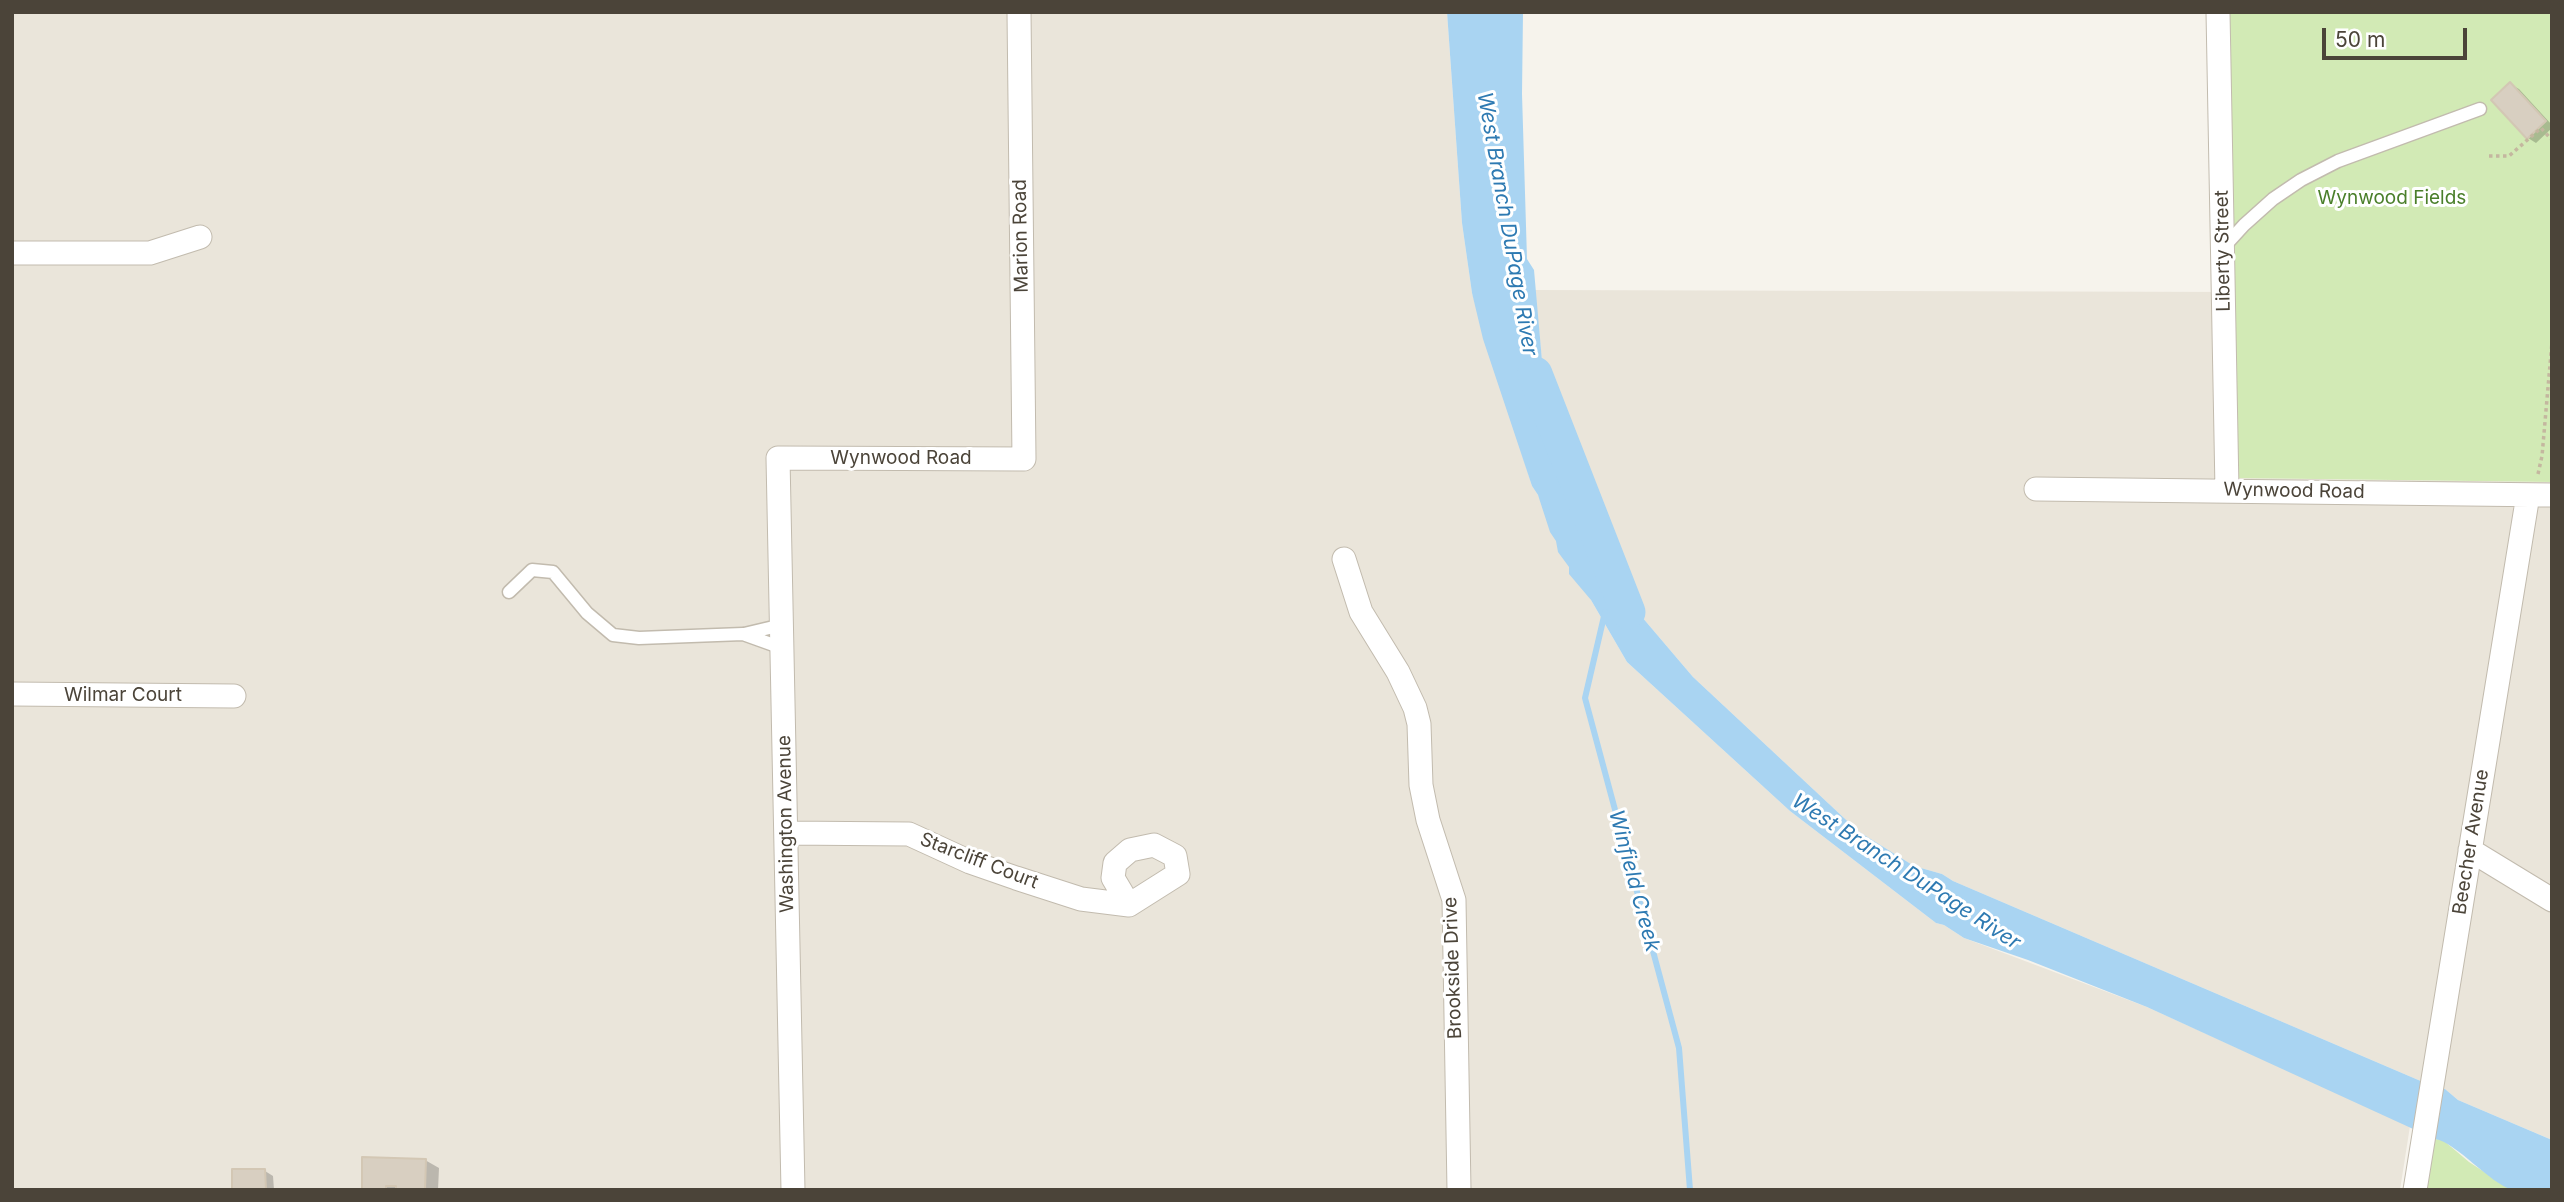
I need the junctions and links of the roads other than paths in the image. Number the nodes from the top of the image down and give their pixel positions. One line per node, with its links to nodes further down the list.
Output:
1 (1020, 12): 8 (street, Marion Road)
2 (2218, 12): 5 (street, Liberty Street)
3 (2480, 109): 5 (lane)
4 (200, 237): 6 (street)
5 (2223, 249): 10 (street, Liberty Street)
6 (12, 253)
7 (778, 458): 8 (street, Wynwood Road); 15 (street, Washington Avenue)
8 (1024, 459)
9 (2036, 489): 10 (street, Wynwood Road)
10 (2227, 490): 11 (street, Wynwood Road)
11 (2539, 490): 19 (street, Beecher Avenue)
12 (1344, 559): 23 (street, Brookside Drive)
13 (509, 592): 14 (lane)
14 (743, 634): 15 (lane); 15 (lane)
15 (782, 636): 18 (street, Washington Avenue)
16 (12, 694): 17 (street, Wilmar Court)
17 (234, 696)
18 (786, 833): 21 (street, Starcliff Court); 22 (street, Washington Avenue)
19 (2470, 850): 20 (street); 24 (street, Beecher Avenue)
20 (2552, 900)
21 (1129, 905)
22 (793, 1190)
23 (1459, 1190)
24 (2415, 1190)

